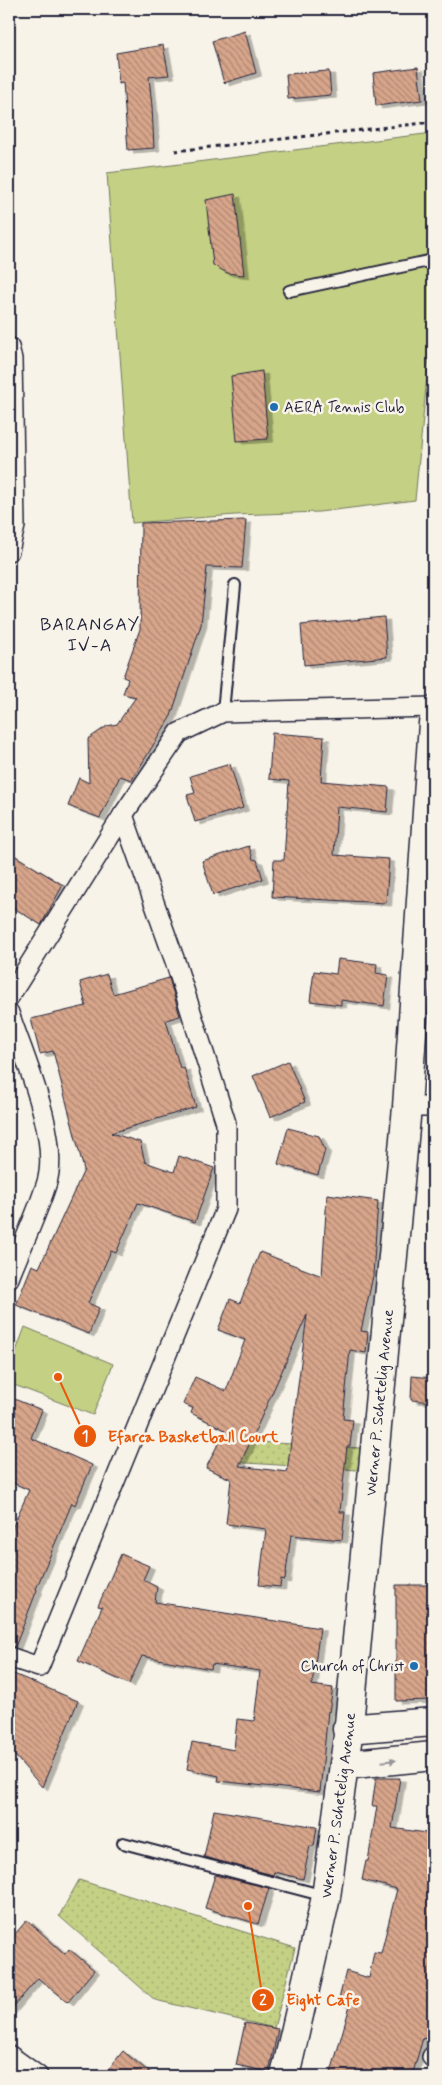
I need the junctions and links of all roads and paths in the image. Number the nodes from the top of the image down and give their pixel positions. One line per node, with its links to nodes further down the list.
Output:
1 (433, 122): 2 (path)
2 (175, 151)
3 (433, 260): 4 (lane)
4 (289, 291)
5 (9, 347): 6 (street)
6 (9, 551)
7 (235, 585): 9 (lane)
8 (433, 707): 9 (street)
9 (224, 712): 12 (street)
10 (433, 723): 11 (main road, Werner P. Schetelig Avenue)
11 (431, 782): 13 (main road, Werner P. Schetelig Avenue)
12 (123, 815): 14 (street); 19 (street)
13 (425, 943): 16 (main road, Werner P. Schetelig Avenue)
14 (9, 997)
15 (9, 1013): 18 (street)
16 (407, 1107): 17 (street); 21 (main road, Werner P. Schetelig Avenue)
17 (433, 1107)
18 (9, 1278)
19 (9, 1657)
20 (433, 1722): 21 (main road)
21 (347, 1729): 23 (main road, Werner P. Schetelig Avenue)
22 (433, 1756): 23 (main road, one-way to 22)
23 (344, 1765): 25 (main road, Werner P. Schetelig Avenue)
24 (123, 1843): 25 (lane)
25 (326, 1896): 28 (main road, Werner P. Schetelig Avenue)
26 (9, 2054): 27 (street)
27 (38, 2076)
28 (285, 2076)

